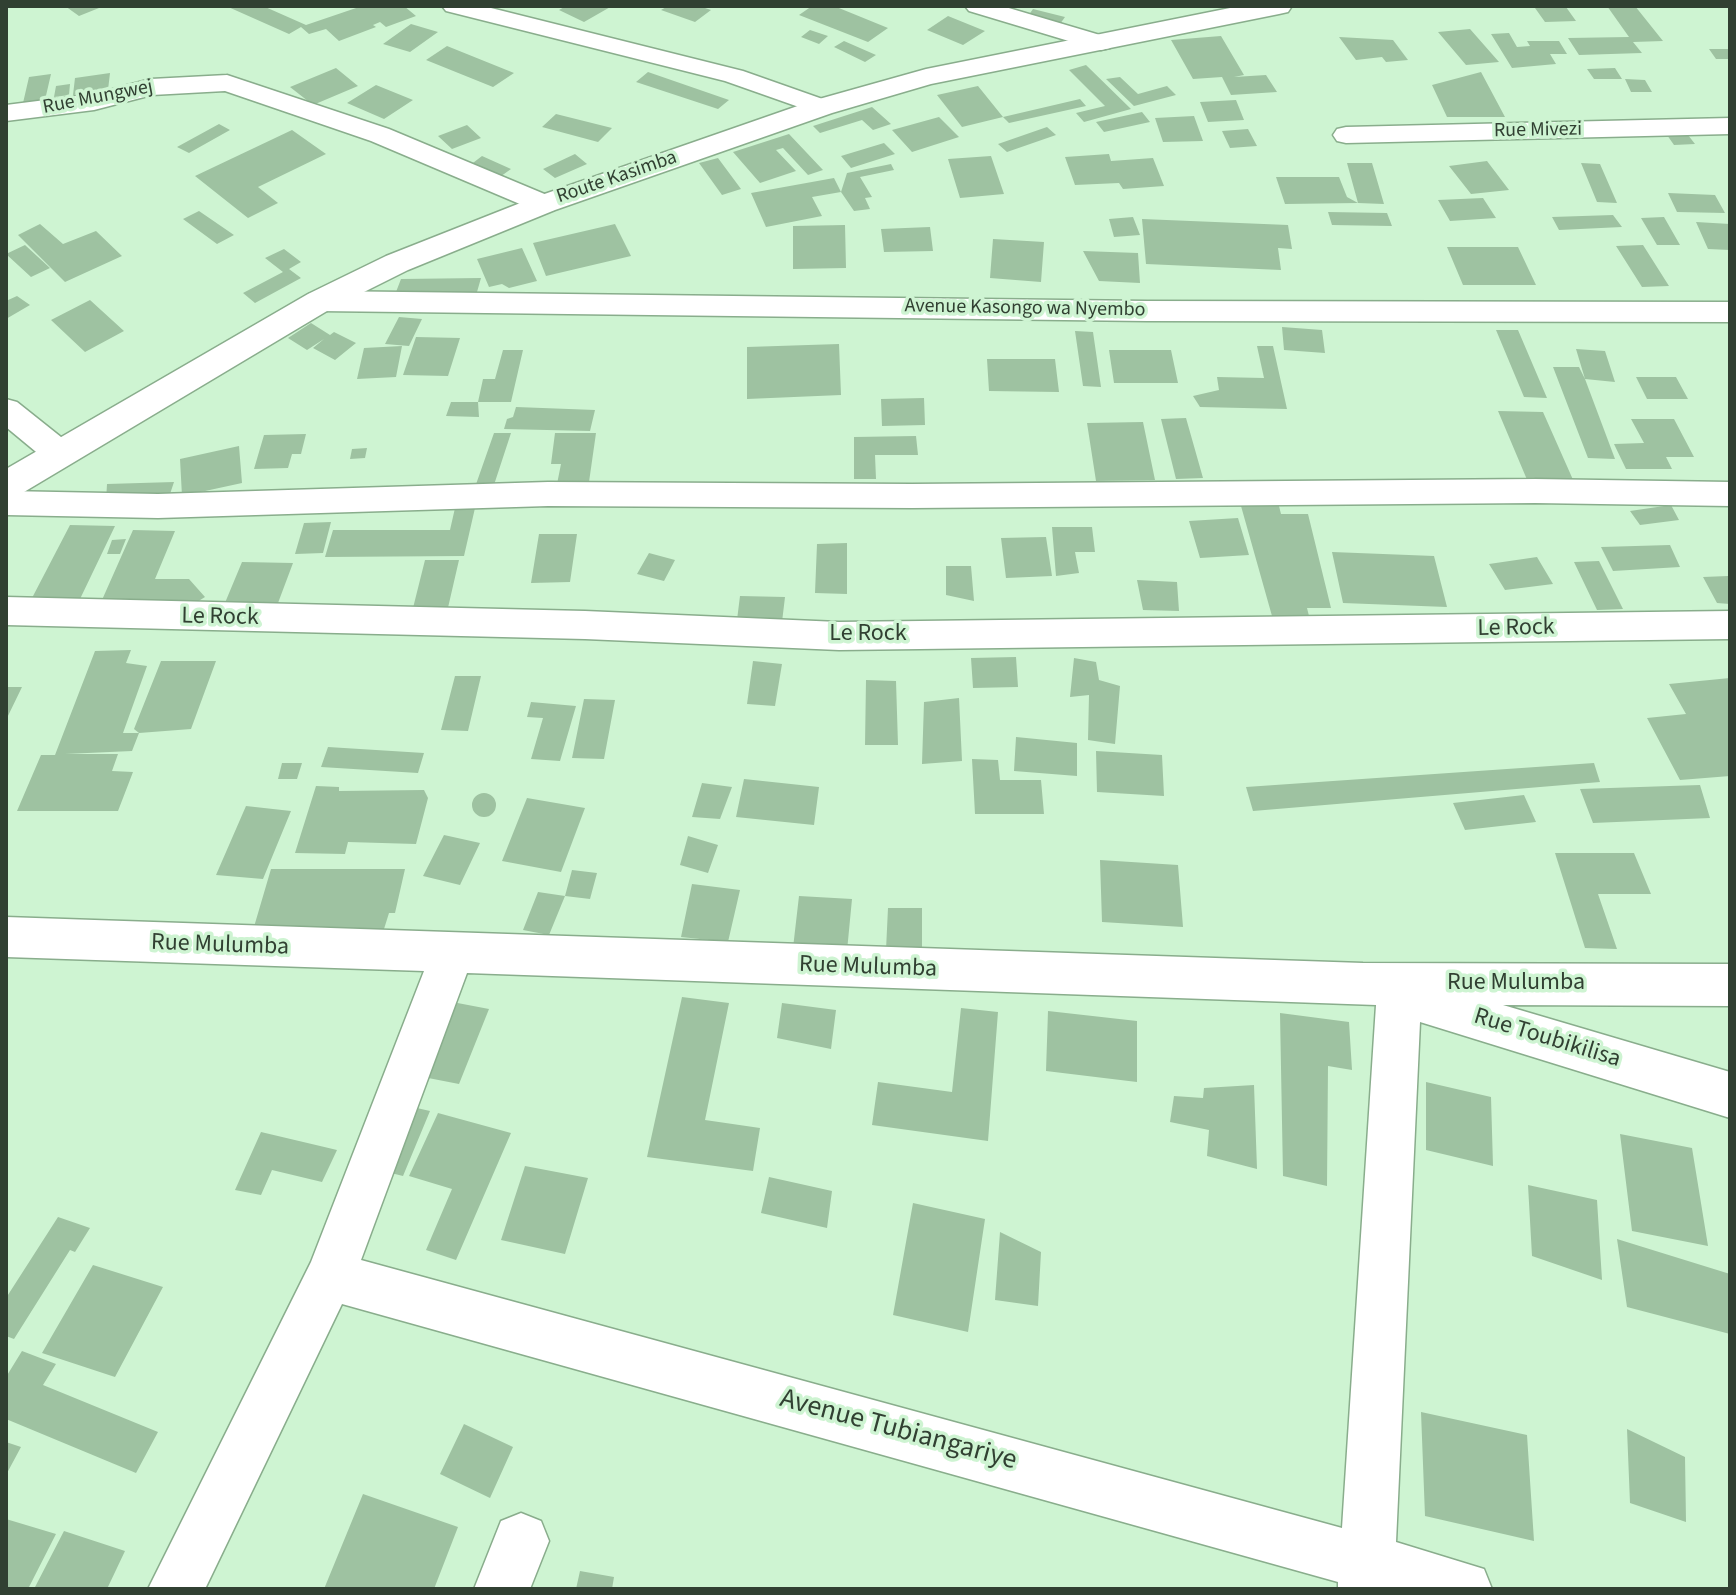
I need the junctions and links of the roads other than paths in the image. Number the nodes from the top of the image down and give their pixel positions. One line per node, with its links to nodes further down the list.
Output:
1 (454, 6): 5 (street)
2 (977, 6): 4 (street)
3 (1279, 6): 4 (street, Route Kasimba)
4 (1101, 43): 5 (street, Route Kasimba)
5 (822, 107): 9 (street, Route Kasimba)
6 (6, 113): 9 (street, Rue Mungwej)
7 (1730, 126): 8 (street, Rue Mivezi)
8 (1346, 135)
9 (544, 204): 10 (street, Route Kasimba)
10 (320, 301): 11 (street, Avenue Kasongo wa Nyembo); 13 (street, Route Kasimba)
11 (1730, 312)
12 (6, 410): 13 (street)
13 (59, 453): 14 (street, Route Kasimba)
14 (6, 486)
15 (1730, 494): 16 (street)
16 (6, 503)
17 (6, 611): 18 (street, Le Rock)
18 (1730, 625)
19 (6, 937): 20 (street, Rue Mulumba)
20 (452, 955): 22 (street, Rue Mulumba); 24 (street)
21 (1730, 985): 22 (street, Rue Mulumba)
22 (1381, 990): 23 (street, Rue Toubikilisa); 25 (street)
23 (1730, 1095)
24 (330, 1276): 25 (street, Avenue Tubiangariye); 26 (street)
25 (1367, 1576): 27 (street, Avenue Tubiangariye)
26 (176, 1589)
27 (1464, 1589)

